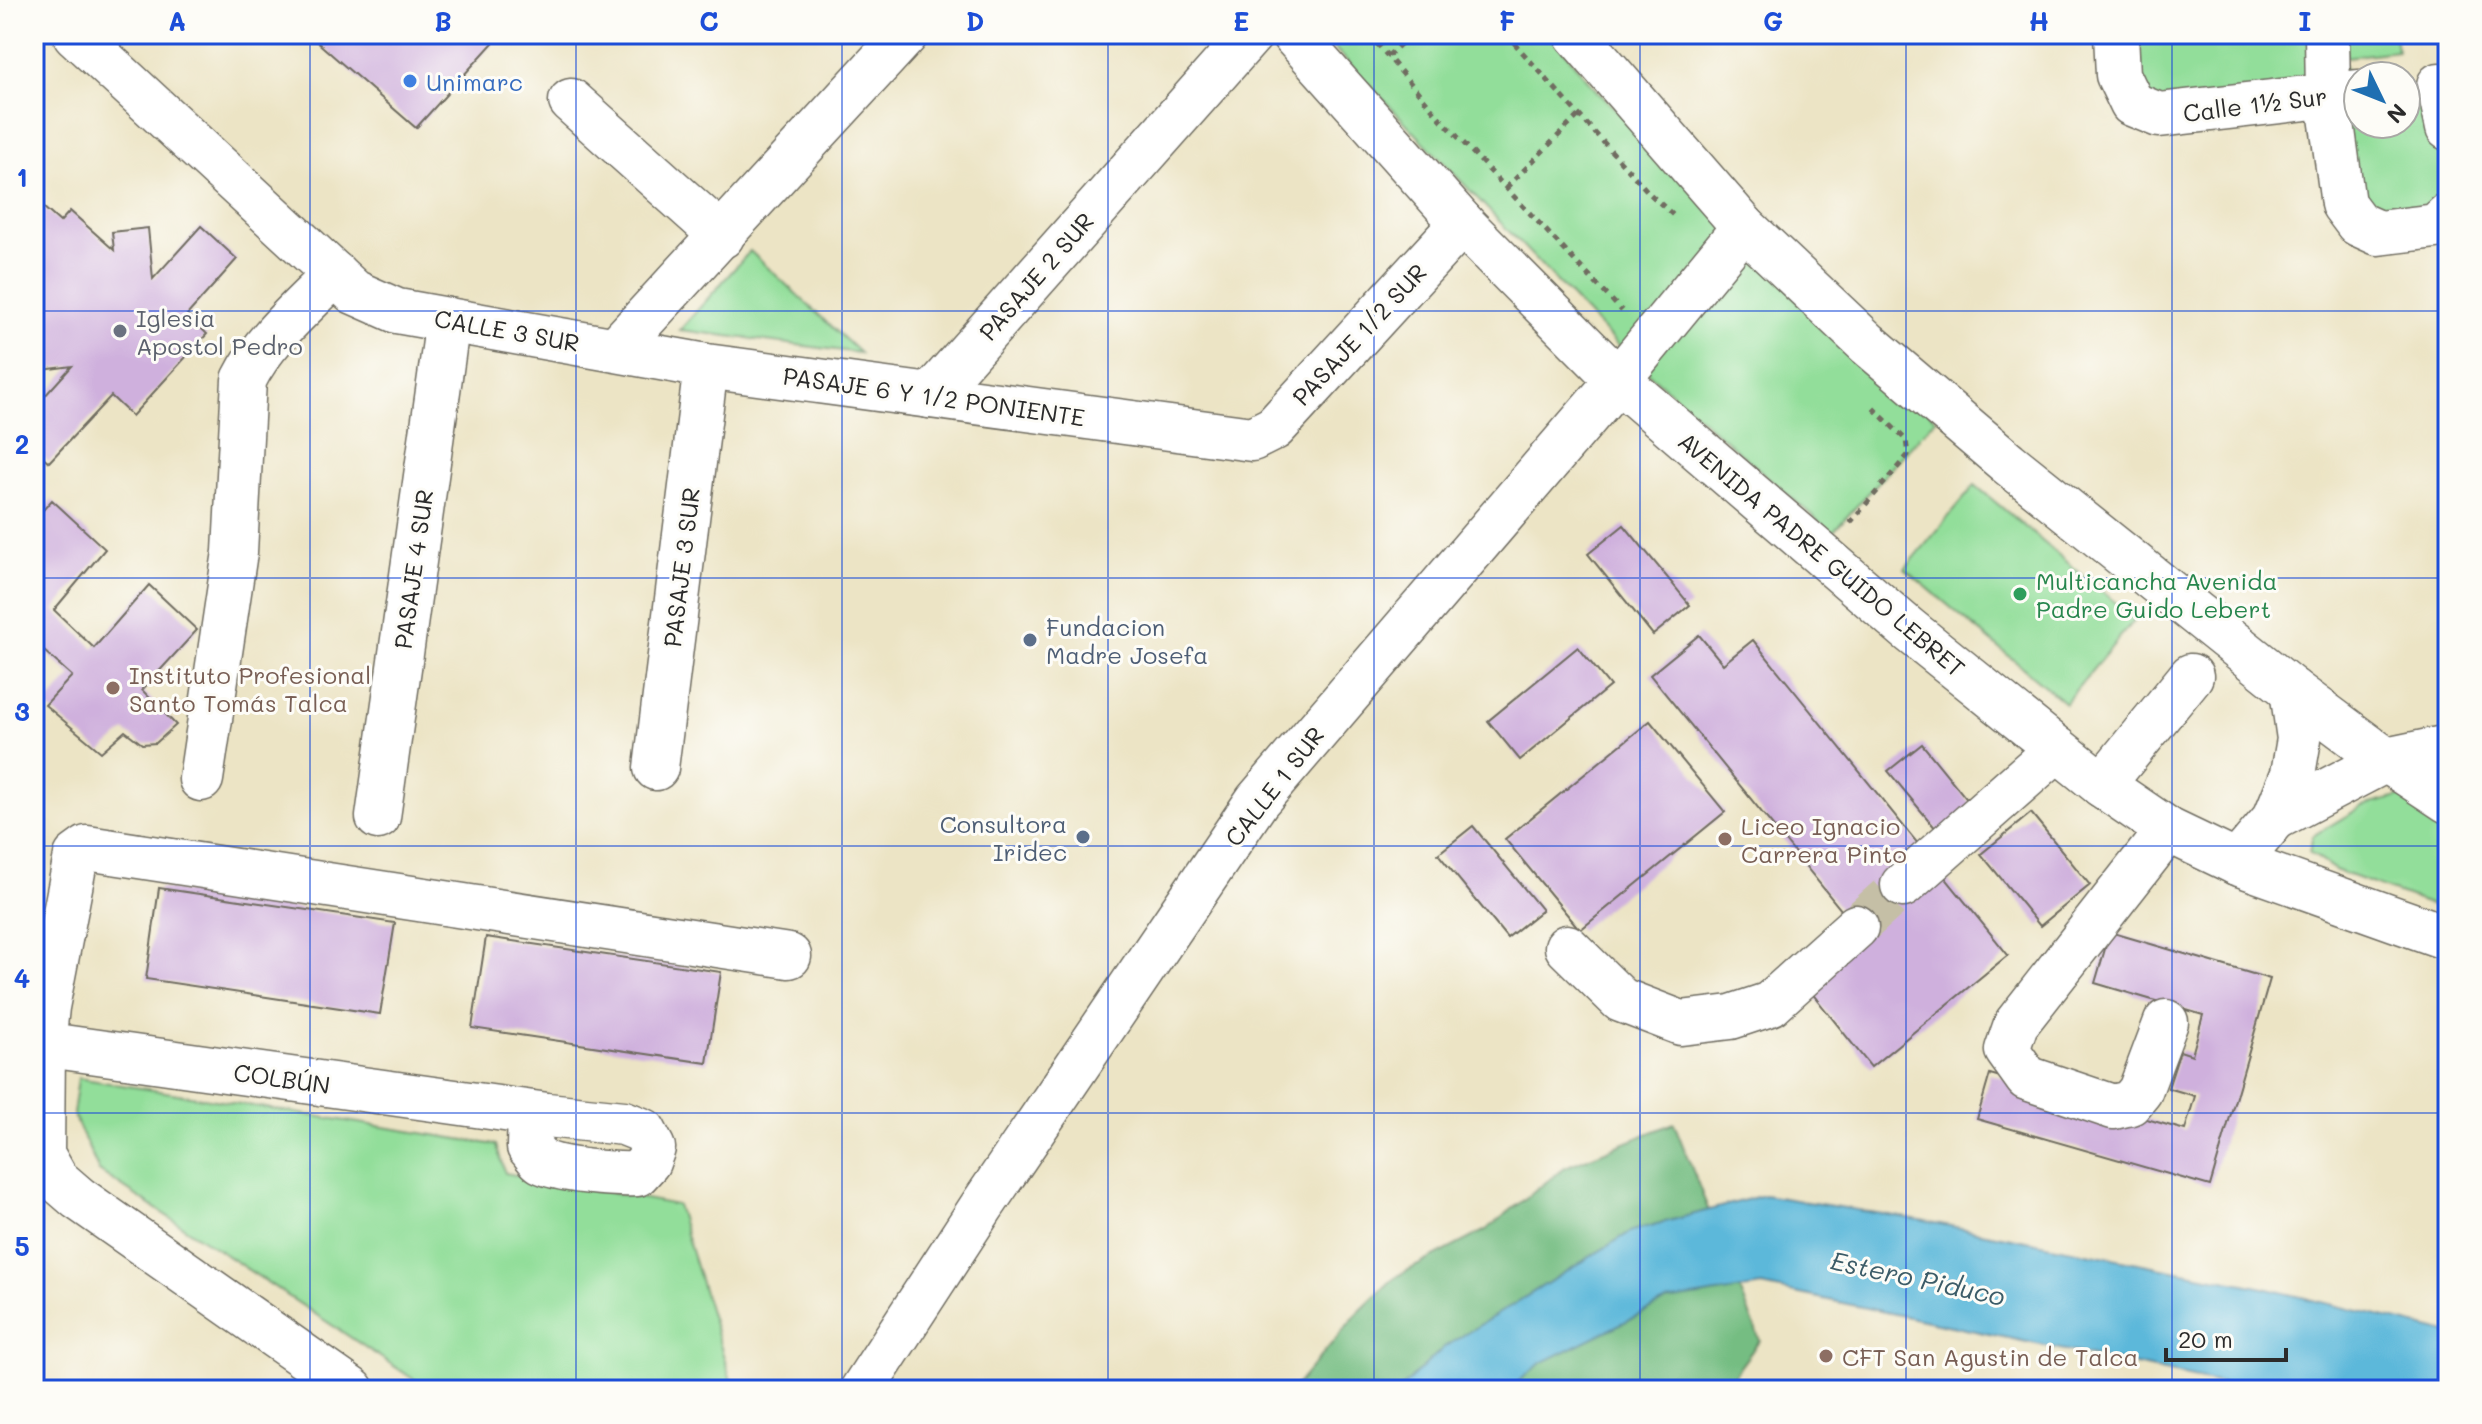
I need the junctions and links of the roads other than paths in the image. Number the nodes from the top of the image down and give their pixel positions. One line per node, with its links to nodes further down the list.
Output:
1 (75, 34): 18 (street, CALLE 3 SUR)
2 (1251, 34): 23 (street, PASAJE 2 SUR)
3 (1293, 34): 15 (street, AVENIDA PADRE GUIDO LEBRET)
4 (1576, 34): 16 (street)
5 (2116, 34): 10 (street, Calle 1½ Sur)
6 (2327, 34): 9 (street)
7 (900, 36): 17 (street)
8 (2431, 85): 12 (street)
9 (2342, 89)
10 (2342, 93)
11 (571, 101): 17 (street)
12 (2448, 128)
13 (2343, 140): 14 (street)
14 (2448, 215)
15 (1462, 223): 22 (street, AVENIDA PADRE GUIDO LEBRET); 24 (street, PASAJE 1/2 SUR)
16 (1744, 227): 22 (street, CALLE 1 SUR); 26 (street)
17 (722, 236): 20 (street)
18 (335, 274): 19 (street, CALLE 3 SUR); 31 (street)
19 (448, 320): 20 (street, CALLE 3 SUR); 34 (street, PASAJE 4 SUR)
20 (616, 349): 21 (street, PASAJE 6 Y 1/2 PONIENTE)
21 (706, 366): 23 (street, PASAJE 6 Y 1/2 PONIENTE); 30 (street, PASAJE 3 SUR)
22 (1618, 380): 28 (street, AVENIDA PADRE GUIDO LEBRET); 48 (street, CALLE 1 SUR)
23 (930, 396): 24 (street, PASAJE 6 Y 1/2 PONIENTE)
24 (1252, 439)
25 (2191, 676): 32 (street)
26 (2292, 690): 29 (street); 35 (street)
27 (2448, 747): 29 (street)
28 (2057, 749): 32 (street, AVENIDA PADRE GUIDO LEBRET); 38 (street)
29 (2386, 760): 33 (street); 35 (street)
30 (656, 768)
31 (201, 779)
32 (2102, 785): 36 (street, AVENIDA PADRE GUIDO LEBRET)
33 (2448, 801)
34 (378, 817)
35 (2275, 818): 37 (street)
36 (2168, 830): 37 (street, AVENIDA PADRE GUIDO LEBRET); 43 (street)
37 (2237, 863): 40 (street, AVENIDA PADRE GUIDO LEBRET)
38 (1903, 885)
39 (1856, 927): 41 (street)
40 (2448, 938)
41 (1567, 947)
42 (789, 956): 44 (street)
43 (2166, 1022)
44 (38, 1044): 45 (street, COLBÚN); 46 (street)
45 (530, 1113)
46 (38, 1118): 47 (street)
47 (352, 1390)
48 (862, 1390)

